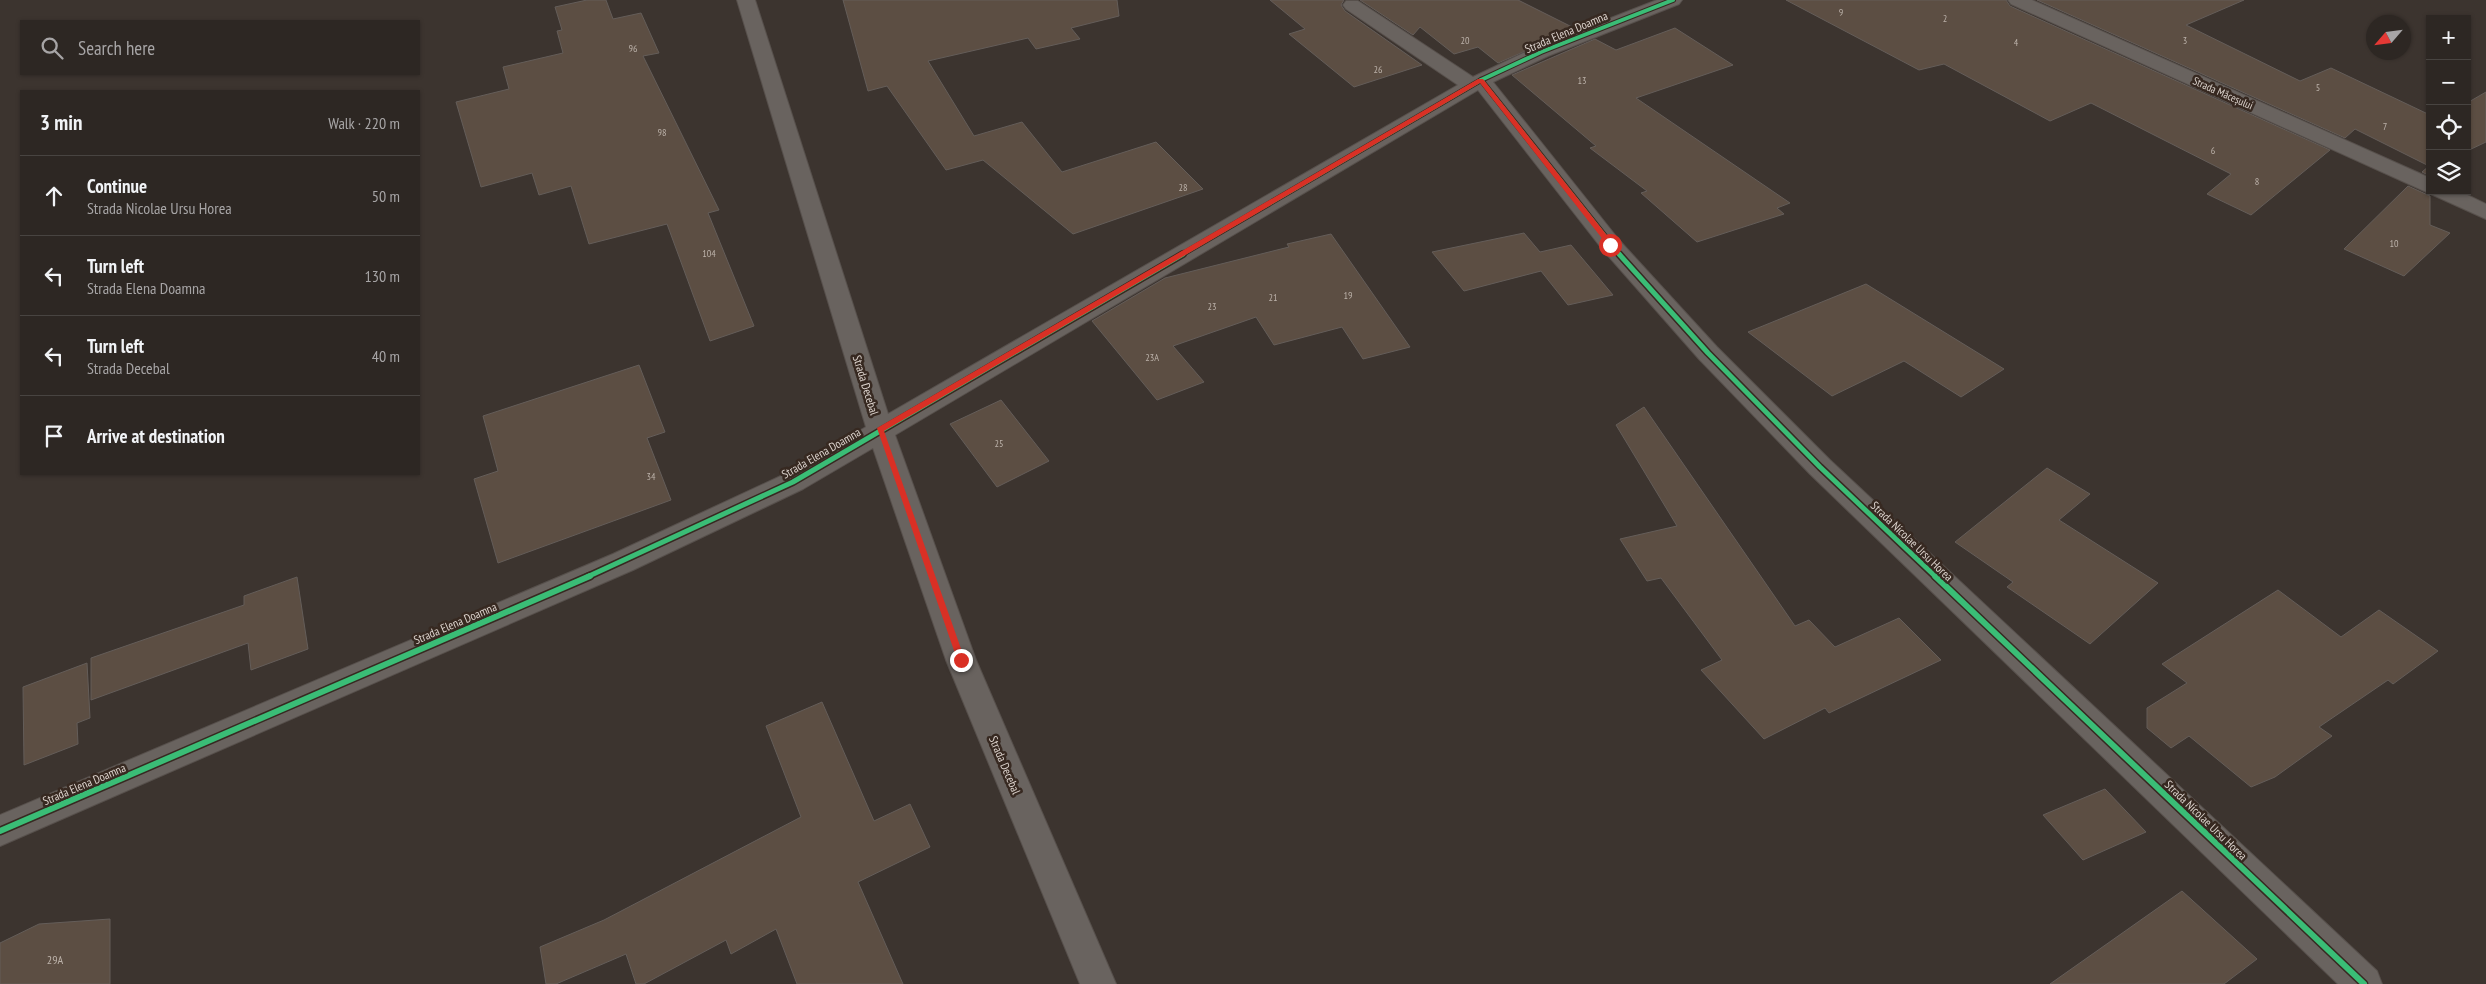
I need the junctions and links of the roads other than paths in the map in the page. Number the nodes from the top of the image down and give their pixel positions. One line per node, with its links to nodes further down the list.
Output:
1 (746, 0): 9 (street, Strada Decebal)
2 (1672, 0): 5 (street, Strada Elena Doamna)
3 (2017, 0): 6 (street, Strada Măceșului)
4 (1352, 5): 5 (street)
5 (1476, 83): 9 (street, Strada Elena Doamna); 12 (street, Strada Nicolae Ursu Horea)
6 (2426, 184)
7 (2450, 195): 8 (street)
8 (2486, 212)
9 (880, 430): 10 (street, Strada Elena Doamna); 11 (street, Strada Decebal)
10 (0, 831)
11 (1098, 984)
12 (2364, 984)

